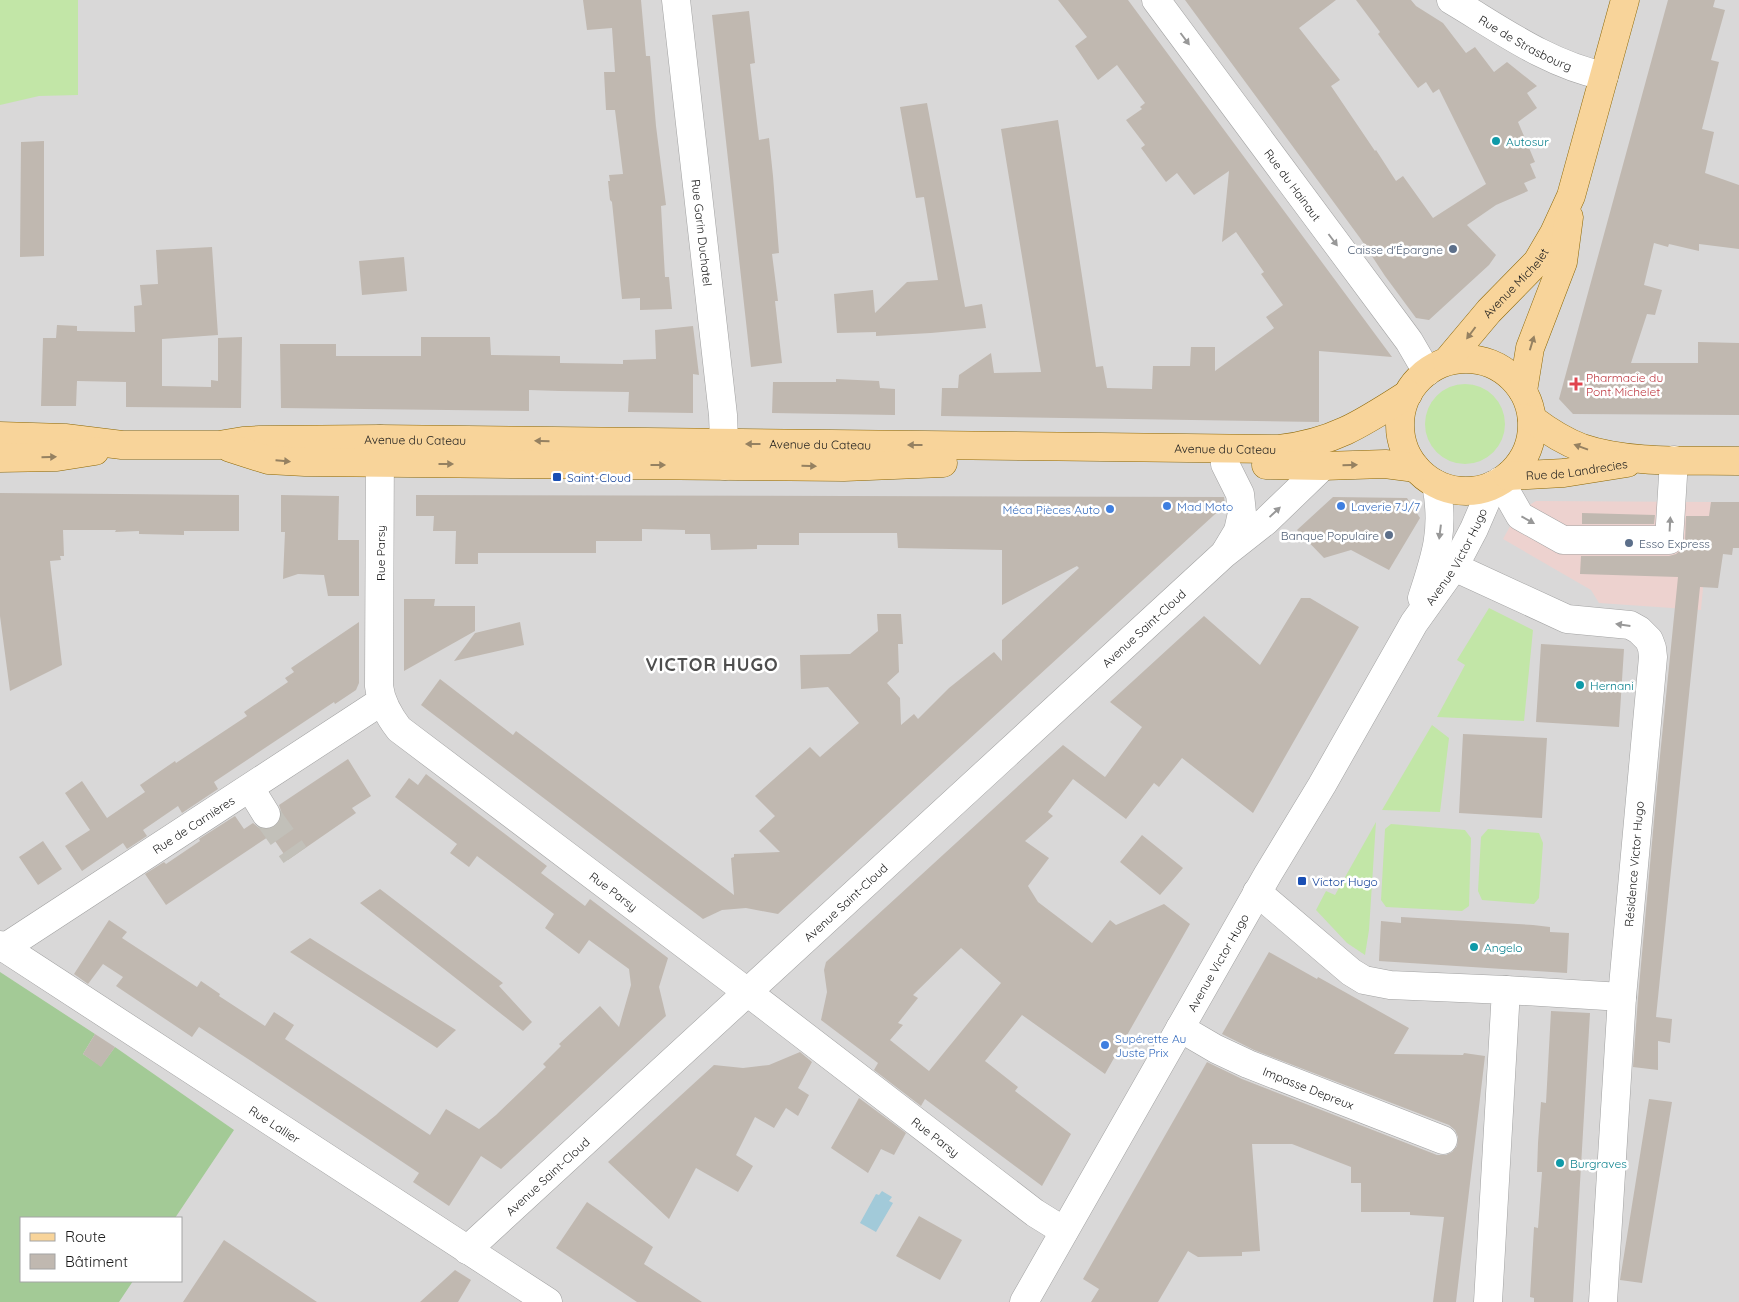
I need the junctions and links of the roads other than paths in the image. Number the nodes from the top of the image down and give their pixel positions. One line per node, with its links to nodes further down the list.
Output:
1 (676, 0): 14 (street, Rue Garin Duchatel)
2 (1156, 0): 7 (street, Rue du Hainaut, one-way to 7)
3 (1451, 0): 5 (street, Rue de Strasbourg)
4 (1625, 0): 5 (main road, Avenue Michelet)
5 (1604, 76): 6 (main road, Avenue Michelet)
6 (1571, 196): 7 (main road, Avenue Michelet, one-way to 7); 8 (main road, Avenue Michelet, one-way to 6)
7 (1437, 367): 8 (main road); 9 (main road)
8 (1523, 391): 10 (main road)
9 (1408, 394): 15 (main road, Avenue du Cateau); 21 (main road)
10 (1532, 419): 17 (main road, Rue de Landrecies, one-way to 10); 22 (main road)
11 (0, 436): 12 (main road, Avenue du Cateau)
12 (122, 444): 13 (main road, Avenue du Cateau); 16 (main road, Avenue du Cateau, one-way to 12)
13 (380, 451): 14 (main road, Avenue du Cateau); 26 (street, Rue Parsy)
14 (725, 454): 15 (main road, Avenue du Cateau)
15 (1224, 456): 20 (main road, Avenue du Cateau); 23 (street, Avenue Saint-Cloud)
16 (0, 458)
17 (1646, 460): 18 (main road, Rue de Landrecies); 22 (main road, Rue de Landrecies)
18 (1674, 460): 19 (main road, Rue de Landrecies); 22 (street, one-way to 18)
19 (1739, 461)
20 (1323, 466): 21 (main road, Avenue du Cateau, one-way to 21); 23 (street, Avenue Saint-Cloud, one-way to 20)
21 (1426, 476): 22 (main road); 25 (street, Avenue Victor Hugo, one-way to 25)
22 (1500, 480): 24 (street, Avenue Victor Hugo)
23 (1224, 554): 32 (street, Avenue Saint-Cloud)
24 (1454, 567): 25 (street, Avenue Victor Hugo); 33 (street, Résidence Victor Hugo, one-way to 24)
25 (1414, 624): 29 (street, Avenue Victor Hugo)
26 (382, 701): 27 (street, Rue de Carnières); 32 (street, Rue Parsy)
27 (250, 788): 28 (street); 30 (street, Rue de Carnières)
28 (266, 814)
29 (1257, 892): 31 (street); 34 (street, Avenue Victor Hugo)
30 (2, 947): 37 (street, Rue Lallier)
31 (1506, 990): 33 (street); 40 (street)
32 (746, 991): 36 (street, Rue Parsy); 37 (street, Avenue Saint-Cloud)
33 (1622, 997): 41 (street, Résidence Victor Hugo)
34 (1180, 1028): 35 (street, Impasse Depreux); 36 (street, Avenue Victor Hugo)
35 (1443, 1140)
36 (1064, 1231): 39 (street, Avenue Victor Hugo)
37 (466, 1250): 38 (street, Rue Lallier)
38 (548, 1302)
39 (1024, 1302)
40 (1488, 1302)
41 (1603, 1302)

